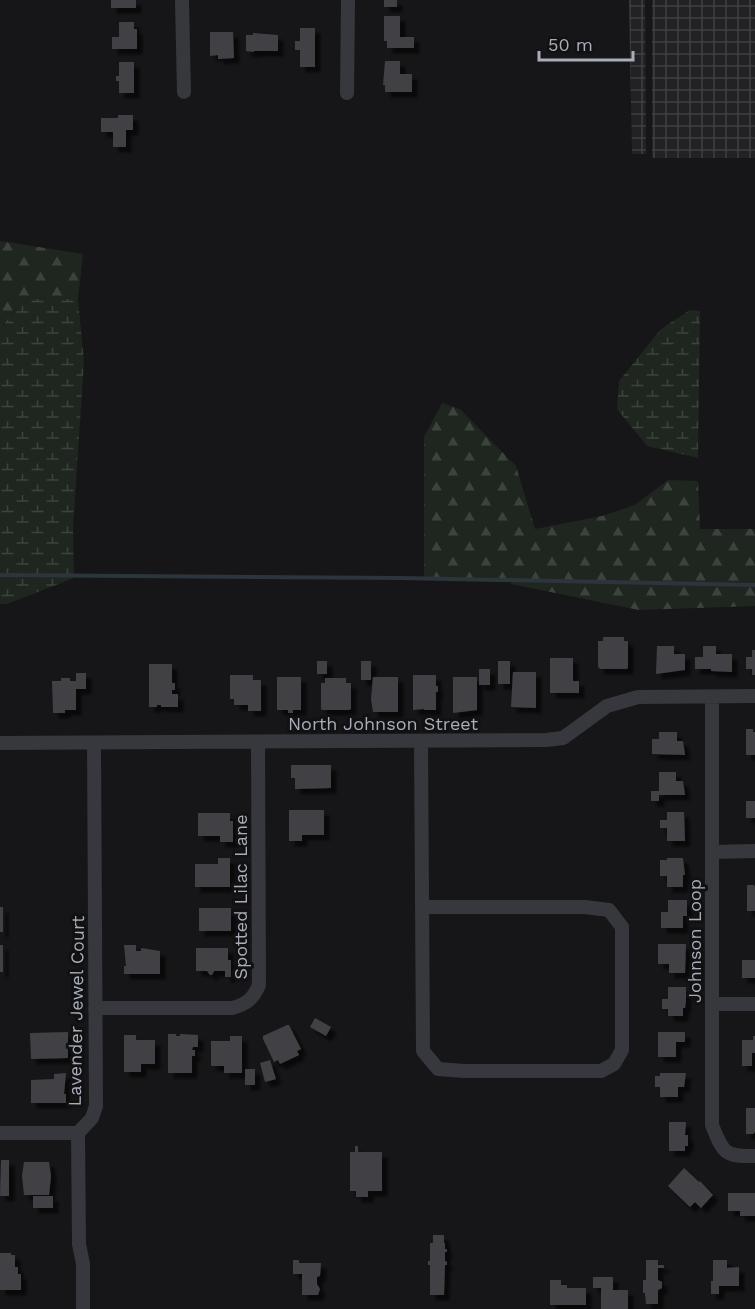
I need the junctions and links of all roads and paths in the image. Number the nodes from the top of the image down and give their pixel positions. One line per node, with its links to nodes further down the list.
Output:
1 (182, 0): 3 (street)
2 (348, 0): 4 (street)
3 (184, 92)
4 (347, 93)
5 (712, 696): 6 (street, North Johnson Street); 7 (street, North Johnson Street); 12 (street, Johnson Loop)
6 (755, 696)
7 (421, 741): 8 (street, North Johnson Street); 13 (street)
8 (258, 742): 10 (street, North Johnson Street); 16 (street, Spotted Lilac Lane)
9 (0, 743): 10 (street, North Johnson Street)
10 (94, 743): 16 (street, Lavender Jewel Court)
11 (755, 851): 12 (street)
12 (712, 852): 14 (street, Johnson Loop)
13 (422, 907): 13 (street)
14 (712, 1004): 15 (street); 19 (street, Johnson Loop)
15 (755, 1004)
16 (95, 1008): 18 (street, Lavender Jewel Court)
17 (0, 1133): 18 (street)
18 (78, 1133): 20 (street, Lavender Jewel Court)
19 (755, 1156)
20 (83, 1309)

